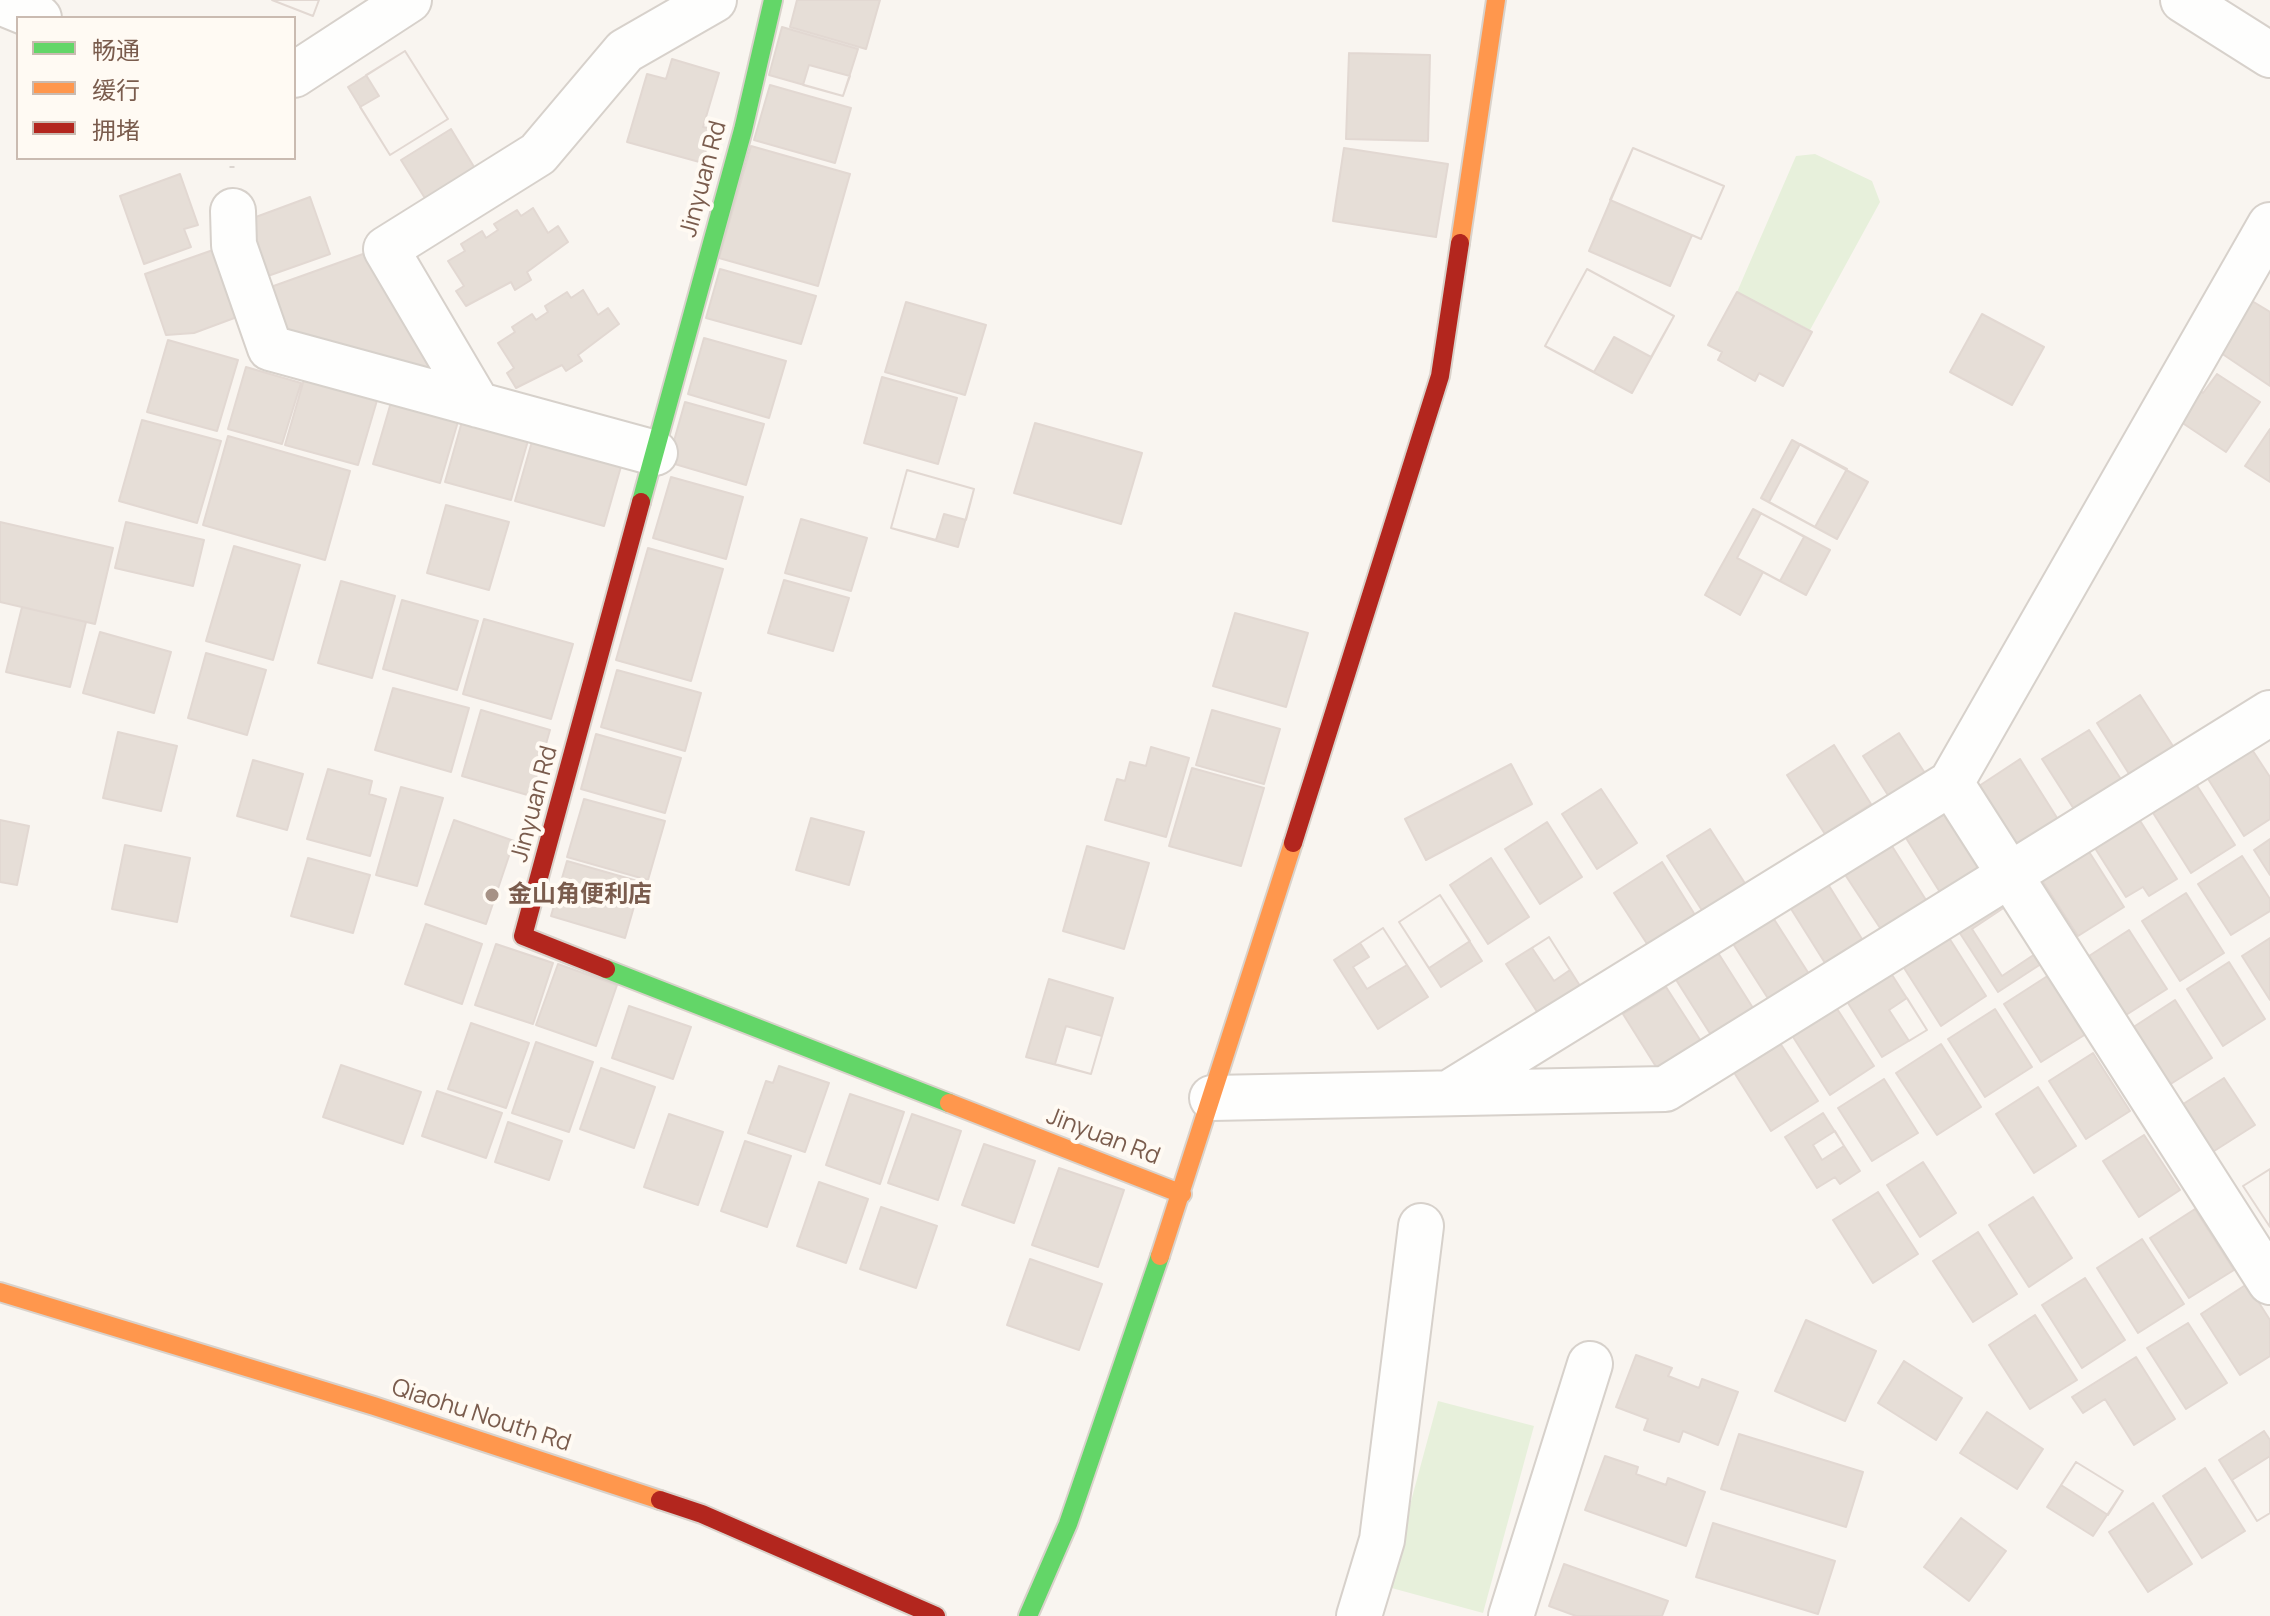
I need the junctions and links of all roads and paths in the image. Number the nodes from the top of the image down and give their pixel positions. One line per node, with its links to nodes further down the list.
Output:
1 (409, 0): 9 (street)
2 (714, 0): 12 (street)
3 (773, 0): 13 (street, Jinyuan Rd)
4 (1496, 0): 18 (street)
5 (2183, 0): 8 (street)
6 (0, 2): 7 (street)
7 (34, 16)
8 (2270, 55)
9 (296, 74)
10 (233, 211): 12 (street)
11 (2270, 225): 15 (street)
12 (478, 405): 13 (street)
13 (655, 453): 19 (street, Jinyuan Rd)
14 (2270, 713): 16 (street)
15 (1951, 783): 16 (street); 17 (street)
16 (2009, 875): 17 (street); 21 (street)
17 (1449, 1093): 18 (street)
18 (1212, 1098): 19 (street)
19 (1182, 1194): 25 (street)
20 (1421, 1226): 26 (street)
21 (2270, 1282)
22 (0, 1292): 24 (street, Qiaohu Nouth Rd)
23 (1590, 1364): 27 (street)
24 (936, 1616)
25 (1028, 1616)
26 (1359, 1616)
27 (1511, 1616)

